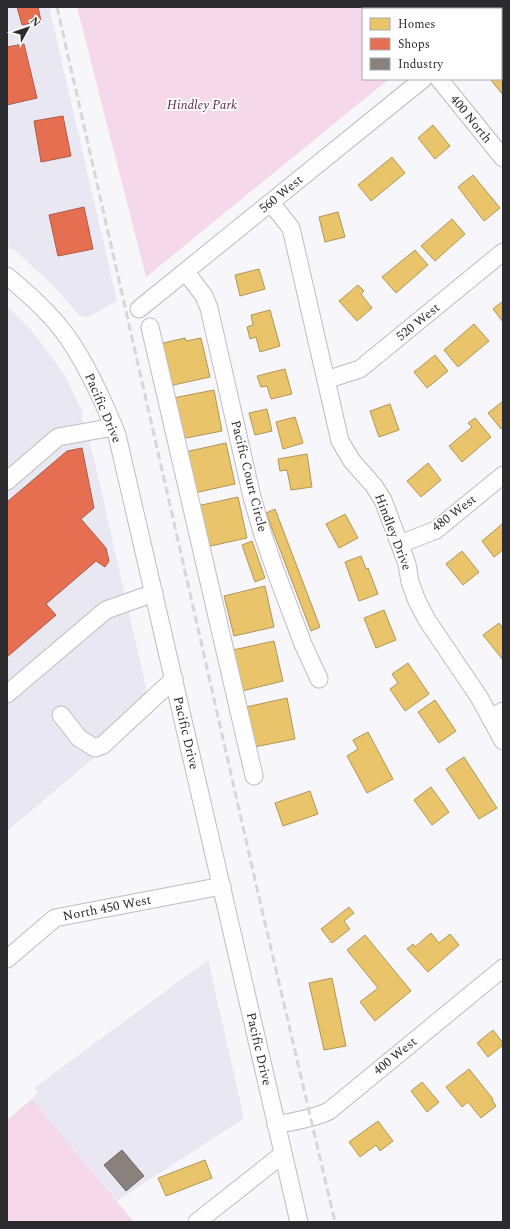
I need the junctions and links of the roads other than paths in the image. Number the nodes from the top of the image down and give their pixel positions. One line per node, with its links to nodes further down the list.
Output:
1 (423, 80): 4 (street, 560 West)
2 (440, 80): 3 (street, 400 North)
3 (503, 158)
4 (270, 203): 6 (street, 560 West); 10 (street, Hindley Drive)
5 (503, 252): 10 (street, 520 West)
6 (186, 272): 8 (street, 560 West); 17 (street, Pacific Court Circle)
7 (7, 276): 11 (street, Pacific Drive)
8 (139, 309)
9 (150, 327): 22 (street)
10 (326, 380): 14 (street, Hindley Drive)
11 (114, 427): 13 (street); 15 (street, Pacific Drive)
12 (503, 475): 14 (street, 480 West)
13 (7, 481)
14 (400, 544): 20 (street, Hindley Drive)
15 (154, 593): 16 (street, Pacific Drive); 18 (street)
16 (174, 679): 19 (street); 23 (street, Pacific Drive)
17 (319, 679)
18 (7, 694)
19 (61, 715)
20 (497, 715): 21 (street, Hindley Drive)
21 (503, 741)
22 (254, 776)
23 (222, 886): 24 (street, North 450 West); 26 (street, Pacific Drive)
24 (7, 960)
25 (503, 968): 26 (street, 400 West)
26 (276, 1125): 27 (street, Pacific Drive)
27 (283, 1154): 28 (street); 29 (street, Pacific Drive)
28 (197, 1222)
29 (299, 1222)

